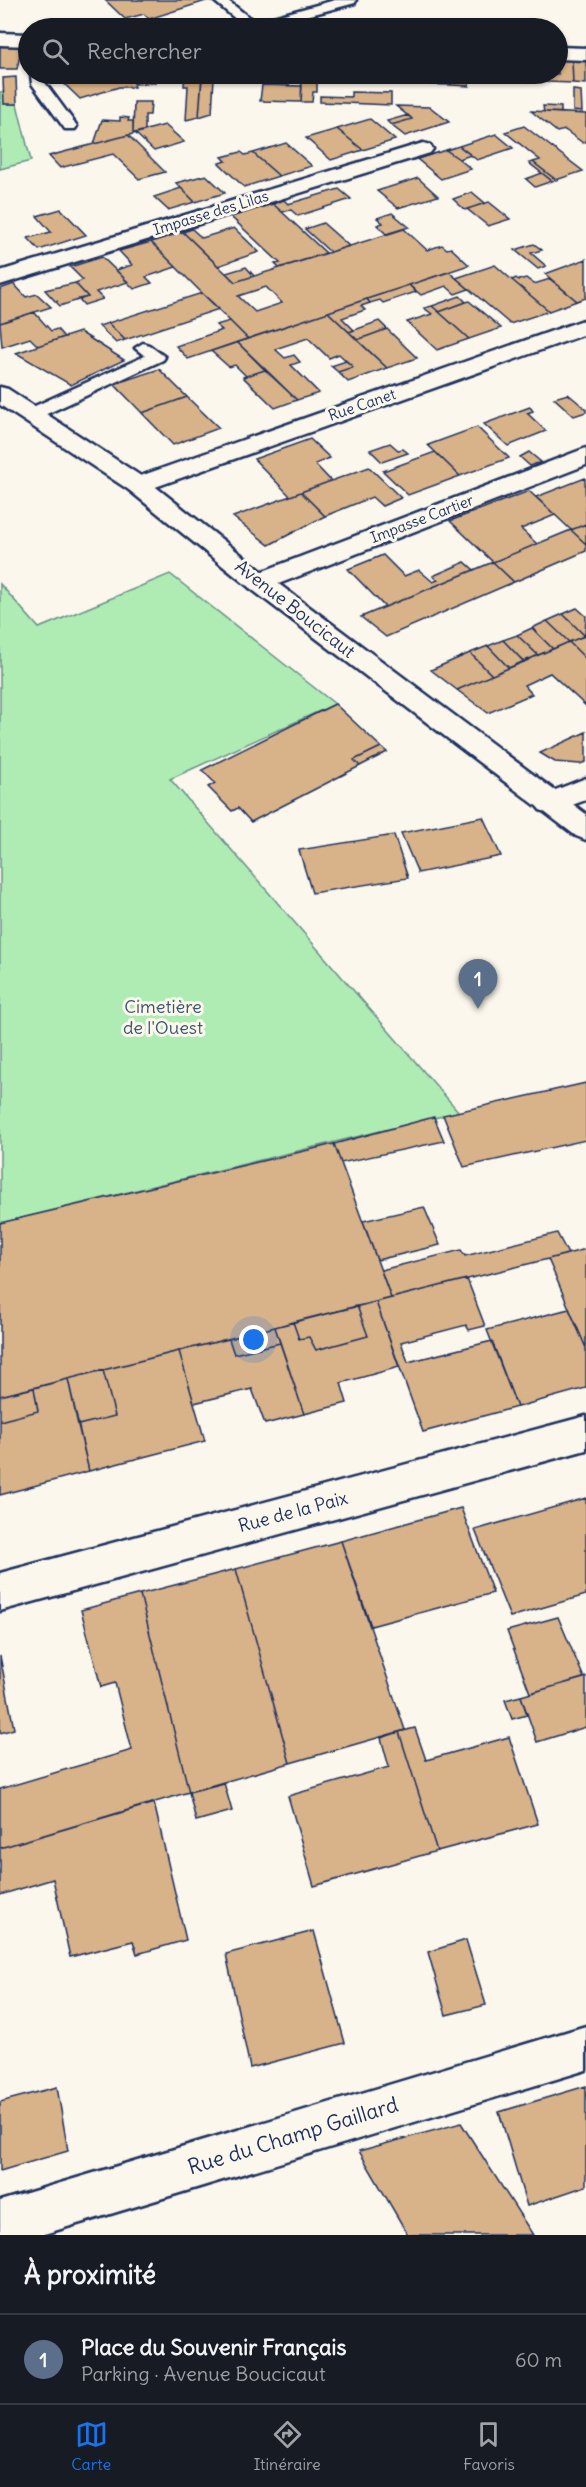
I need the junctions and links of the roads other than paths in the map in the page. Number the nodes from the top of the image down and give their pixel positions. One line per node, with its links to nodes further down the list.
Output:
1 (219, 0): 3 (lane)
2 (350, 0): 4 (lane)
3 (240, 18)
4 (284, 18)
5 (0, 39): 6 (street)
6 (18, 40)
7 (568, 53): 8 (street)
8 (586, 54)
9 (39, 84): 10 (lane)
10 (70, 126)
11 (423, 149): 12 (street, Impasse des Lilas)
12 (0, 278)
13 (586, 326): 18 (street, Rue Canet)
14 (142, 348): 16 (lane)
15 (0, 394): 16 (street, Avenue Boucicaut)
16 (32, 414): 18 (street, Avenue Boucicaut)
17 (586, 456): 19 (street, Impasse Cartier)
18 (138, 484): 19 (street, Avenue Boucicaut)
19 (259, 582): 21 (street, Avenue Boucicaut)
20 (586, 788): 21 (street)
21 (550, 803): 22 (street, Avenue Boucicaut)
22 (586, 829)
23 (586, 1433): 24 (street, Rue de la Paix)
24 (0, 1592)
25 (586, 2048): 26 (street, Rue du Champ Gaillard)
26 (0, 2224)

